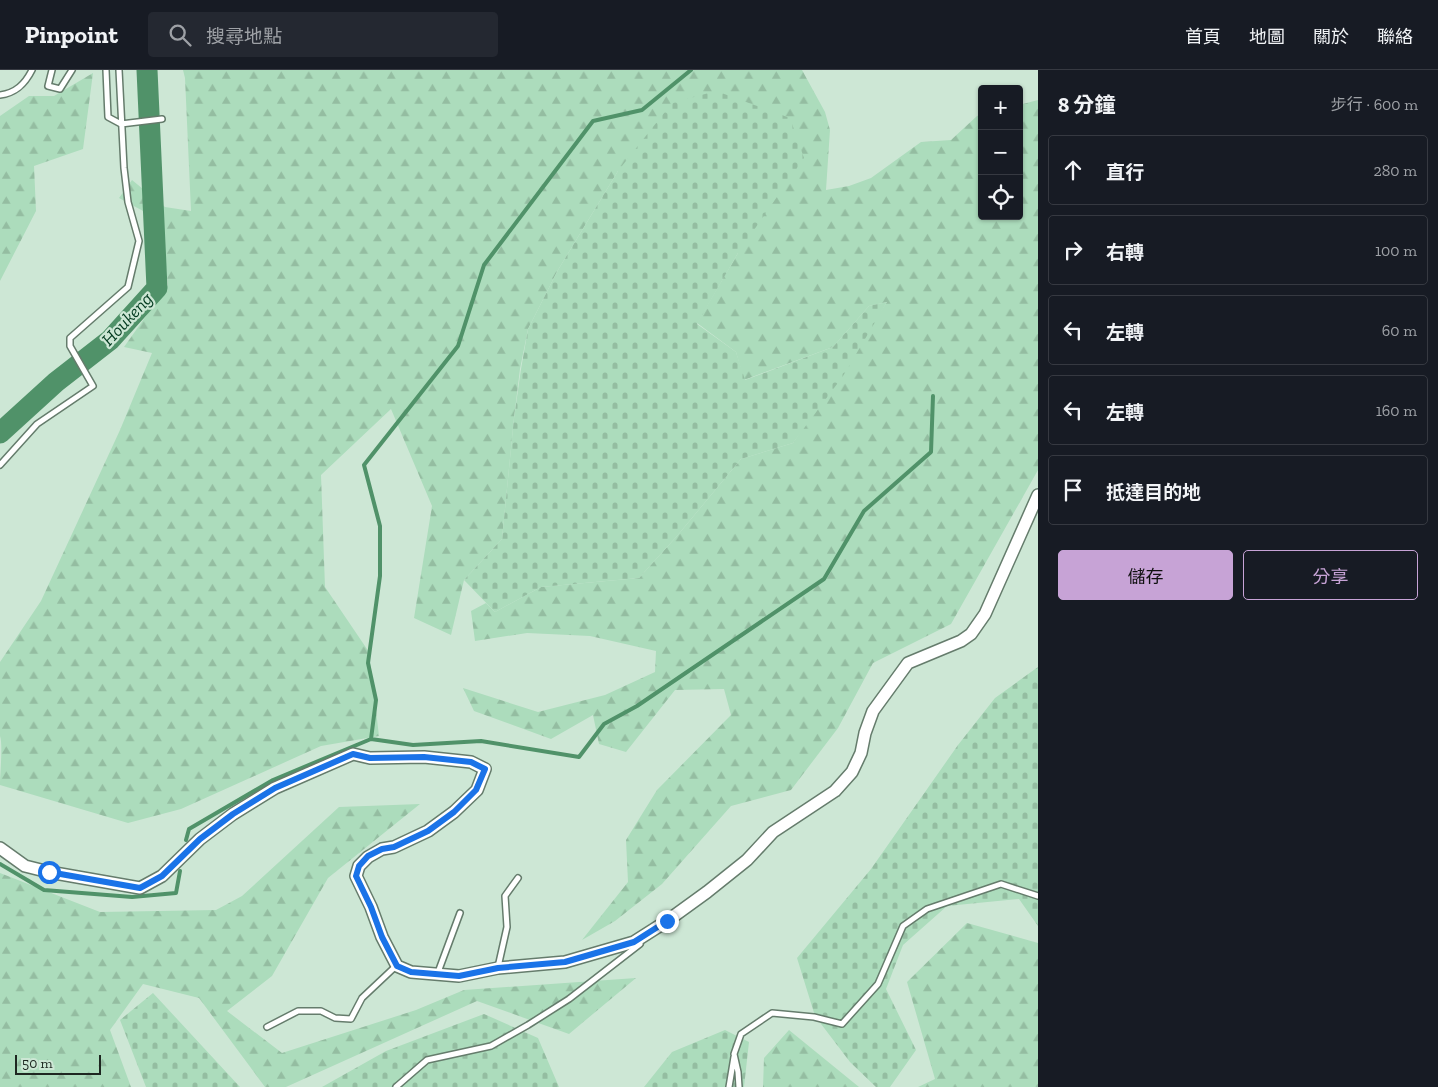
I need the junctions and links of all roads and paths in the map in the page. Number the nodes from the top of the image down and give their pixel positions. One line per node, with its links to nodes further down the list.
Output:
1 (32, 70): 6 (lane)
2 (52, 70): 3 (lane)
3 (72, 70)
4 (106, 70): 8 (lane)
5 (119, 70): 8 (lane)
6 (0, 95)
7 (162, 119): 8 (lane)
8 (121, 124): 9 (lane)
9 (0, 465)
10 (1038, 495): 15 (street)
11 (0, 848): 16 (street)
12 (518, 878): 17 (lane)
13 (1038, 896): 20 (lane)
14 (460, 913): 18 (lane)
15 (667, 921): 17 (street); 21 (lane)
16 (397, 966): 18 (street); 19 (lane)
17 (498, 968): 18 (street)
18 (437, 975)
19 (267, 1027)
20 (734, 1054): 22 (lane); 23 (lane)
21 (396, 1087)
22 (729, 1087)
23 (739, 1087)

